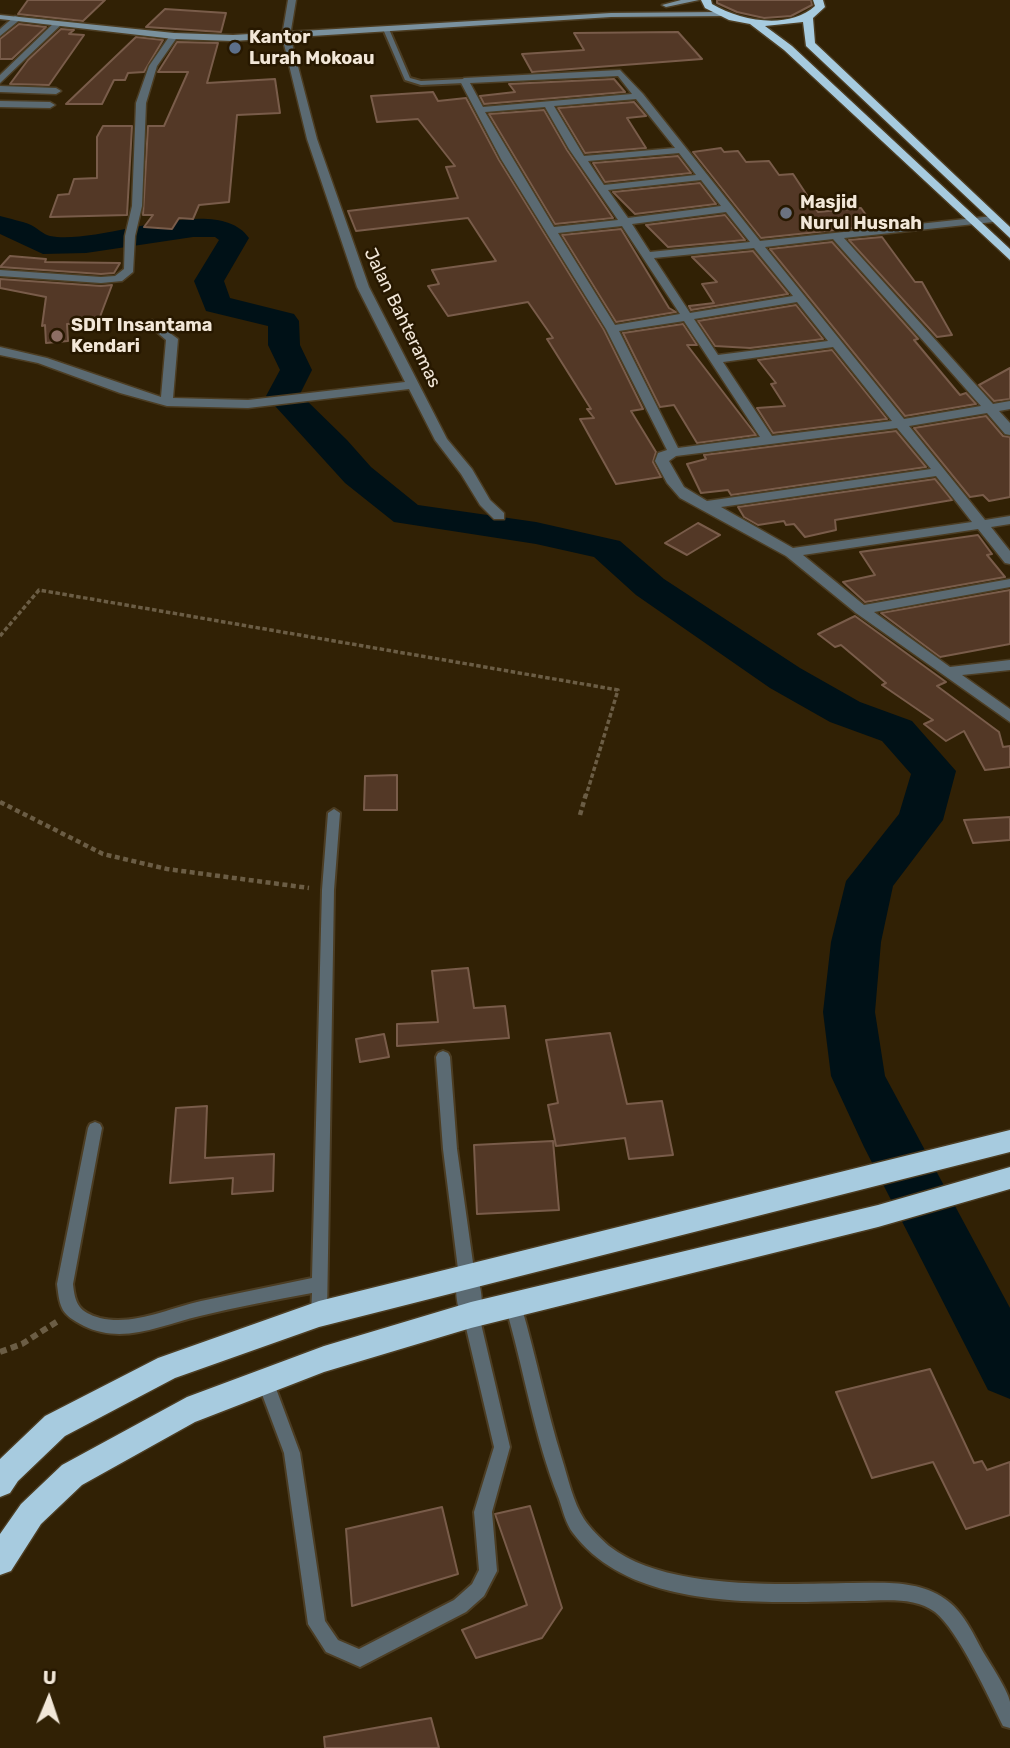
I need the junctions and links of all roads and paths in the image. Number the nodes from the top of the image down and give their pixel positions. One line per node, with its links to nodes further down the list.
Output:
1 (292, 0): 14 (street)
2 (695, 0): 14 (street)
3 (706, 0): 6 (highway)
4 (819, 0): 5 (street); 8 (highway)
5 (829, 0)
6 (719, 13): 10 (highway); 12 (street)
7 (0, 15): 9 (street); 14 (street)
8 (808, 18): 10 (highway); 30 (highway)
9 (18, 19): 11 (street); 13 (street)
10 (753, 22): 31 (highway)
11 (59, 23): 15 (street); 16 (street)
12 (386, 29): 14 (street); 17 (lane)
13 (0, 33)
14 (286, 34): 15 (street); 47 (street, Jalan Bahteramas)
15 (174, 36): 39 (street)
16 (0, 80)
17 (464, 81): 20 (street); 24 (street)
18 (0, 89): 19 (street)
19 (56, 91)
20 (640, 96): 22 (street); 25 (street)
21 (0, 104): 23 (street)
22 (548, 104): 24 (street); 26 (street)
23 (50, 105)
24 (478, 110): 33 (street)
25 (684, 150): 26 (street); 27 (street)
26 (582, 159): 28 (street)
27 (705, 177): 28 (street); 29 (street)
28 (602, 188): 32 (street)
29 (730, 208): 32 (street); 36 (street)
30 (993, 219): 31 (street); 34 (highway)
31 (970, 221): 35 (street); 38 (highway)
32 (625, 222): 33 (street); 37 (street)
33 (550, 231): 43 (street)
34 (1010, 234)
35 (835, 235): 36 (street); 50 (street)
36 (758, 242): 37 (street); 40 (street)
37 (647, 256): 41 (street)
38 (1010, 256)
39 (0, 273)
40 (801, 298): 41 (street); 44 (street)
41 (689, 318): 43 (street); 46 (street)
42 (152, 324): 48 (street)
43 (612, 329): 54 (street)
44 (837, 343): 46 (street); 51 (street)
45 (0, 352): 48 (street)
46 (716, 359): 53 (street)
47 (413, 385): 48 (street); 57 (street, Jalan Bahteramas)
48 (167, 402)
49 (1010, 405): 50 (street)
50 (990, 408): 51 (street); 52 (street)
51 (903, 423): 53 (street); 55 (street)
52 (1010, 431)
53 (768, 440): 54 (street)
54 (674, 452): 56 (street)
55 (940, 472): 56 (street); 59 (street)
56 (707, 505): 60 (street)
57 (499, 516)
58 (1010, 520): 59 (street)
59 (982, 524): 60 (street); 61 (street)
60 (791, 553): 63 (street)
61 (1010, 561)
62 (1010, 583): 63 (street)
63 (861, 610): 66 (street)
64 (0, 636): 70 (path)
65 (1010, 664): 66 (street)
66 (946, 672): 67 (street)
67 (1010, 717)
68 (0, 802): 71 (path)
69 (334, 813): 71 (lane)
70 (580, 815)
71 (327, 890): 77 (lane)
72 (443, 1057): 76 (lane)
73 (95, 1128): 79 (lane)
74 (1010, 1141): 76 (highway)
75 (1010, 1178): 78 (highway)
76 (467, 1277): 80 (highway); 81 (street)
77 (319, 1284): 79 (lane); 80 (lane)
78 (513, 1305): 81 (highway); 86 (lane)
79 (72, 1312): 82 (path)
80 (318, 1314): 84 (highway)
81 (471, 1315): 83 (highway); 83 (lane)
82 (0, 1352)
83 (265, 1381): 85 (highway)
84 (0, 1483)
85 (0, 1560)
86 (1010, 1719)

